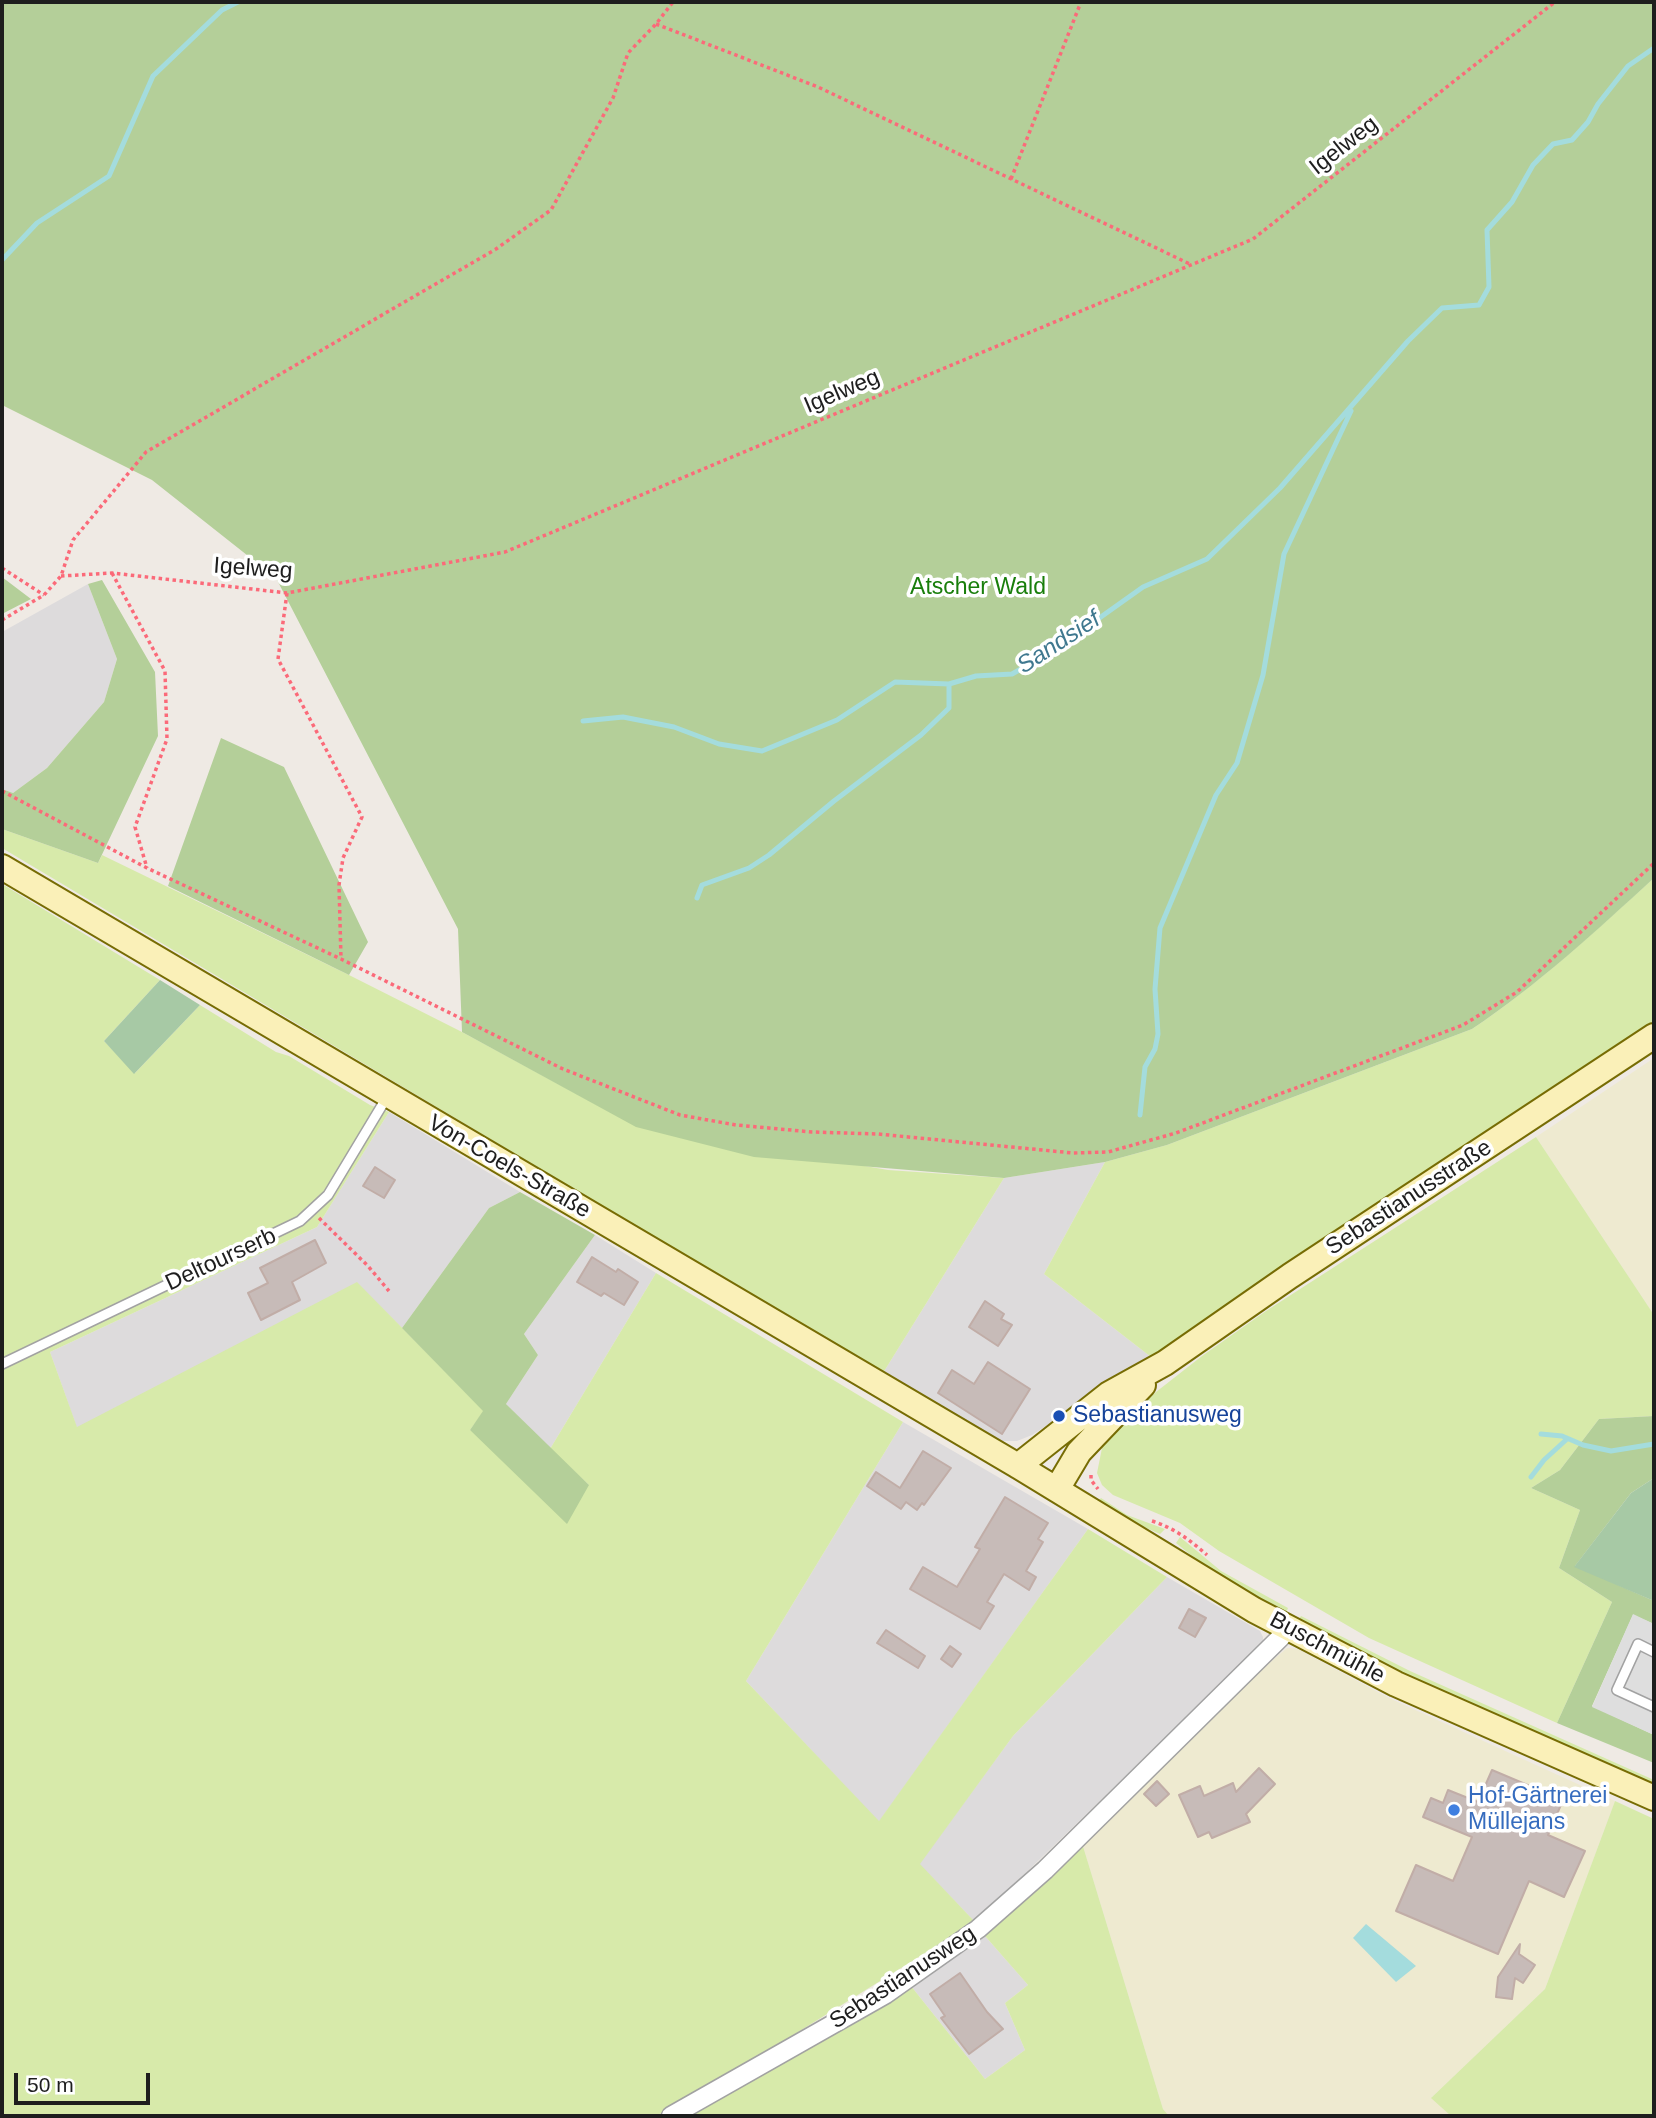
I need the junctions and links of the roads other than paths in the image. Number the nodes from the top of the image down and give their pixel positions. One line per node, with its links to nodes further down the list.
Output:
1 (2, 867): 3 (main road, Von-Coels-Straße)
2 (1654, 1036): 4 (main road, Sebastianusstraße)
3 (387, 1096): 5 (lane, Deltourserb); 6 (main road, Von-Coels-Straße)
4 (1165, 1363): 6 (main road, Sebastianusstraße); 7 (main road, Sebastianusstraße)
5 (2, 1364)
6 (1017, 1466): 7 (main road, Buschmühle)
7 (1057, 1489): 8 (main road, Buschmühle)
8 (1287, 1628): 11 (main road, Buschmühle); 12 (street, Sebastianusweg)
9 (1654, 1652): 10 (lane)
10 (1654, 1707)
11 (1654, 1798)
12 (671, 2116)

